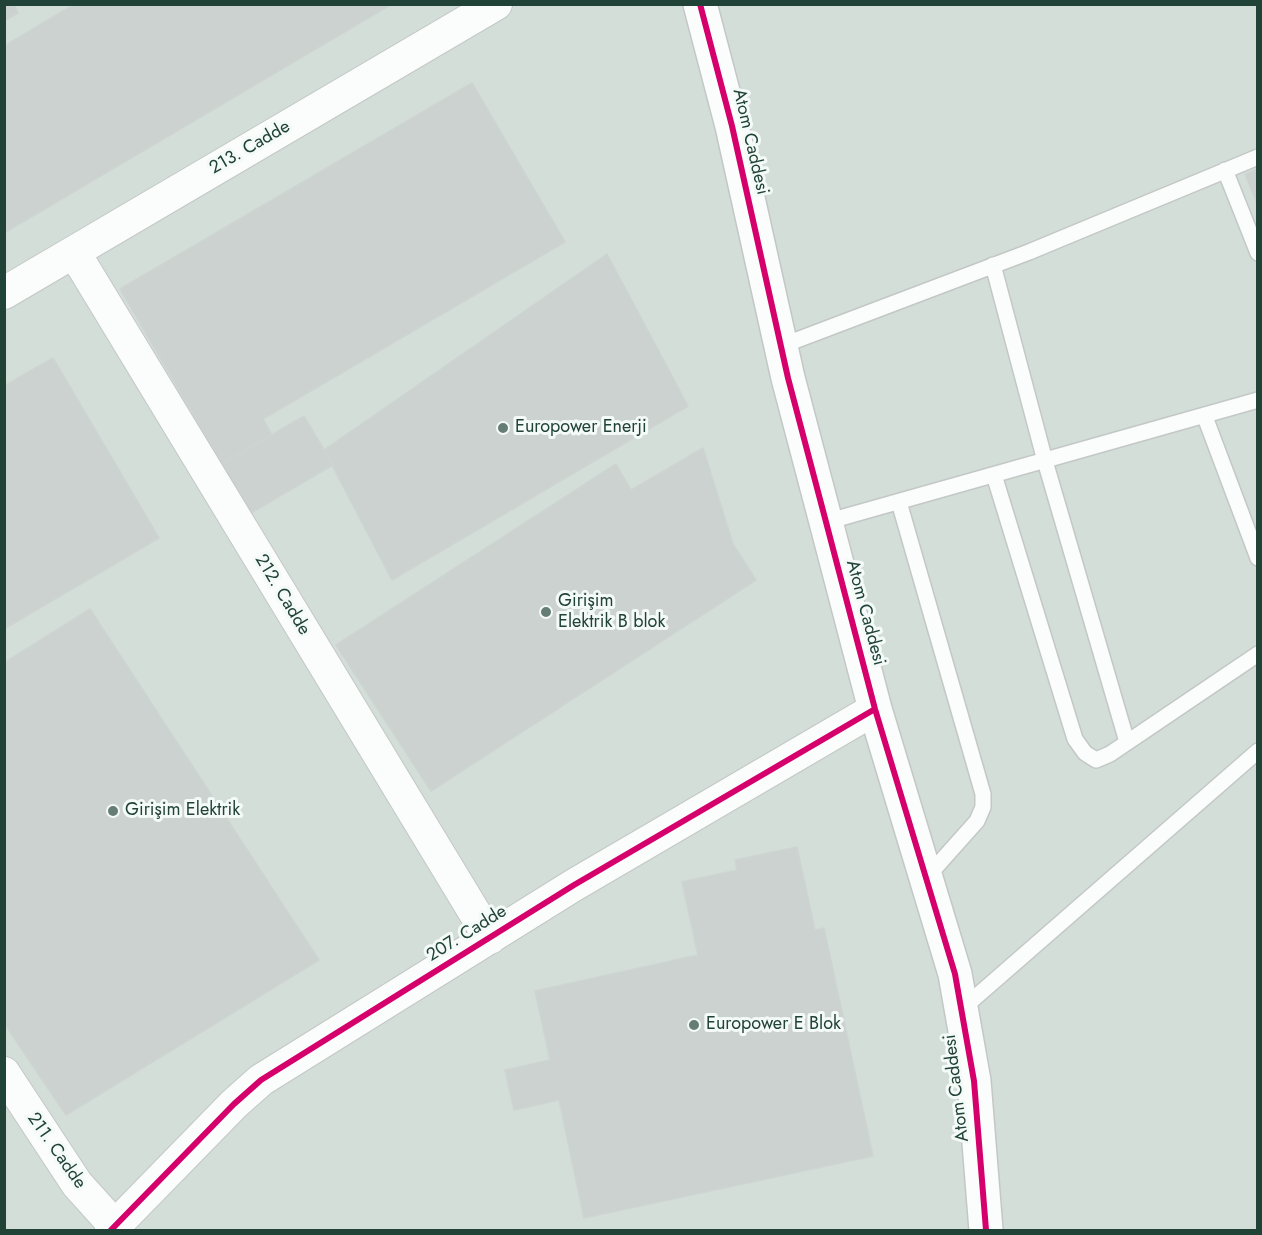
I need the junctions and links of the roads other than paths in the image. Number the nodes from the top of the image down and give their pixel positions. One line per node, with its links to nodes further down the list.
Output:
1 (496, 4): 5 (street, 213. Cadde)
2 (700, 4): 9 (street, Atom Caddesi)
3 (1257, 157): 4 (lane)
4 (1225, 170): 6 (lane); 7 (lane)
5 (74, 252): 8 (street, 213. Cadde); 22 (street, 212. Cadde)
6 (1257, 253)
7 (993, 265): 9 (lane); 12 (lane)
8 (4, 293)
9 (781, 346): 15 (street, Atom Caddesi)
10 (1257, 400): 11 (lane)
11 (1205, 417): 12 (lane); 16 (lane)
12 (1045, 461): 13 (lane); 19 (lane)
13 (994, 475): 14 (lane); 19 (lane)
14 (898, 502): 15 (lane); 21 (lane)
15 (826, 522): 18 (street, Atom Caddesi)
16 (1257, 558)
17 (1257, 654): 19 (lane)
18 (875, 709): 21 (street, Atom Caddesi); 22 (street, 207. Cadde)
19 (1127, 742)
20 (1257, 751): 23 (lane)
21 (926, 878): 23 (street, Atom Caddesi)
22 (490, 938): 25 (street, 207. Cadde)
23 (962, 1009): 26 (street, Atom Caddesi)
24 (4, 1073): 25 (street, 211. Cadde)
25 (113, 1228)
26 (986, 1230)

